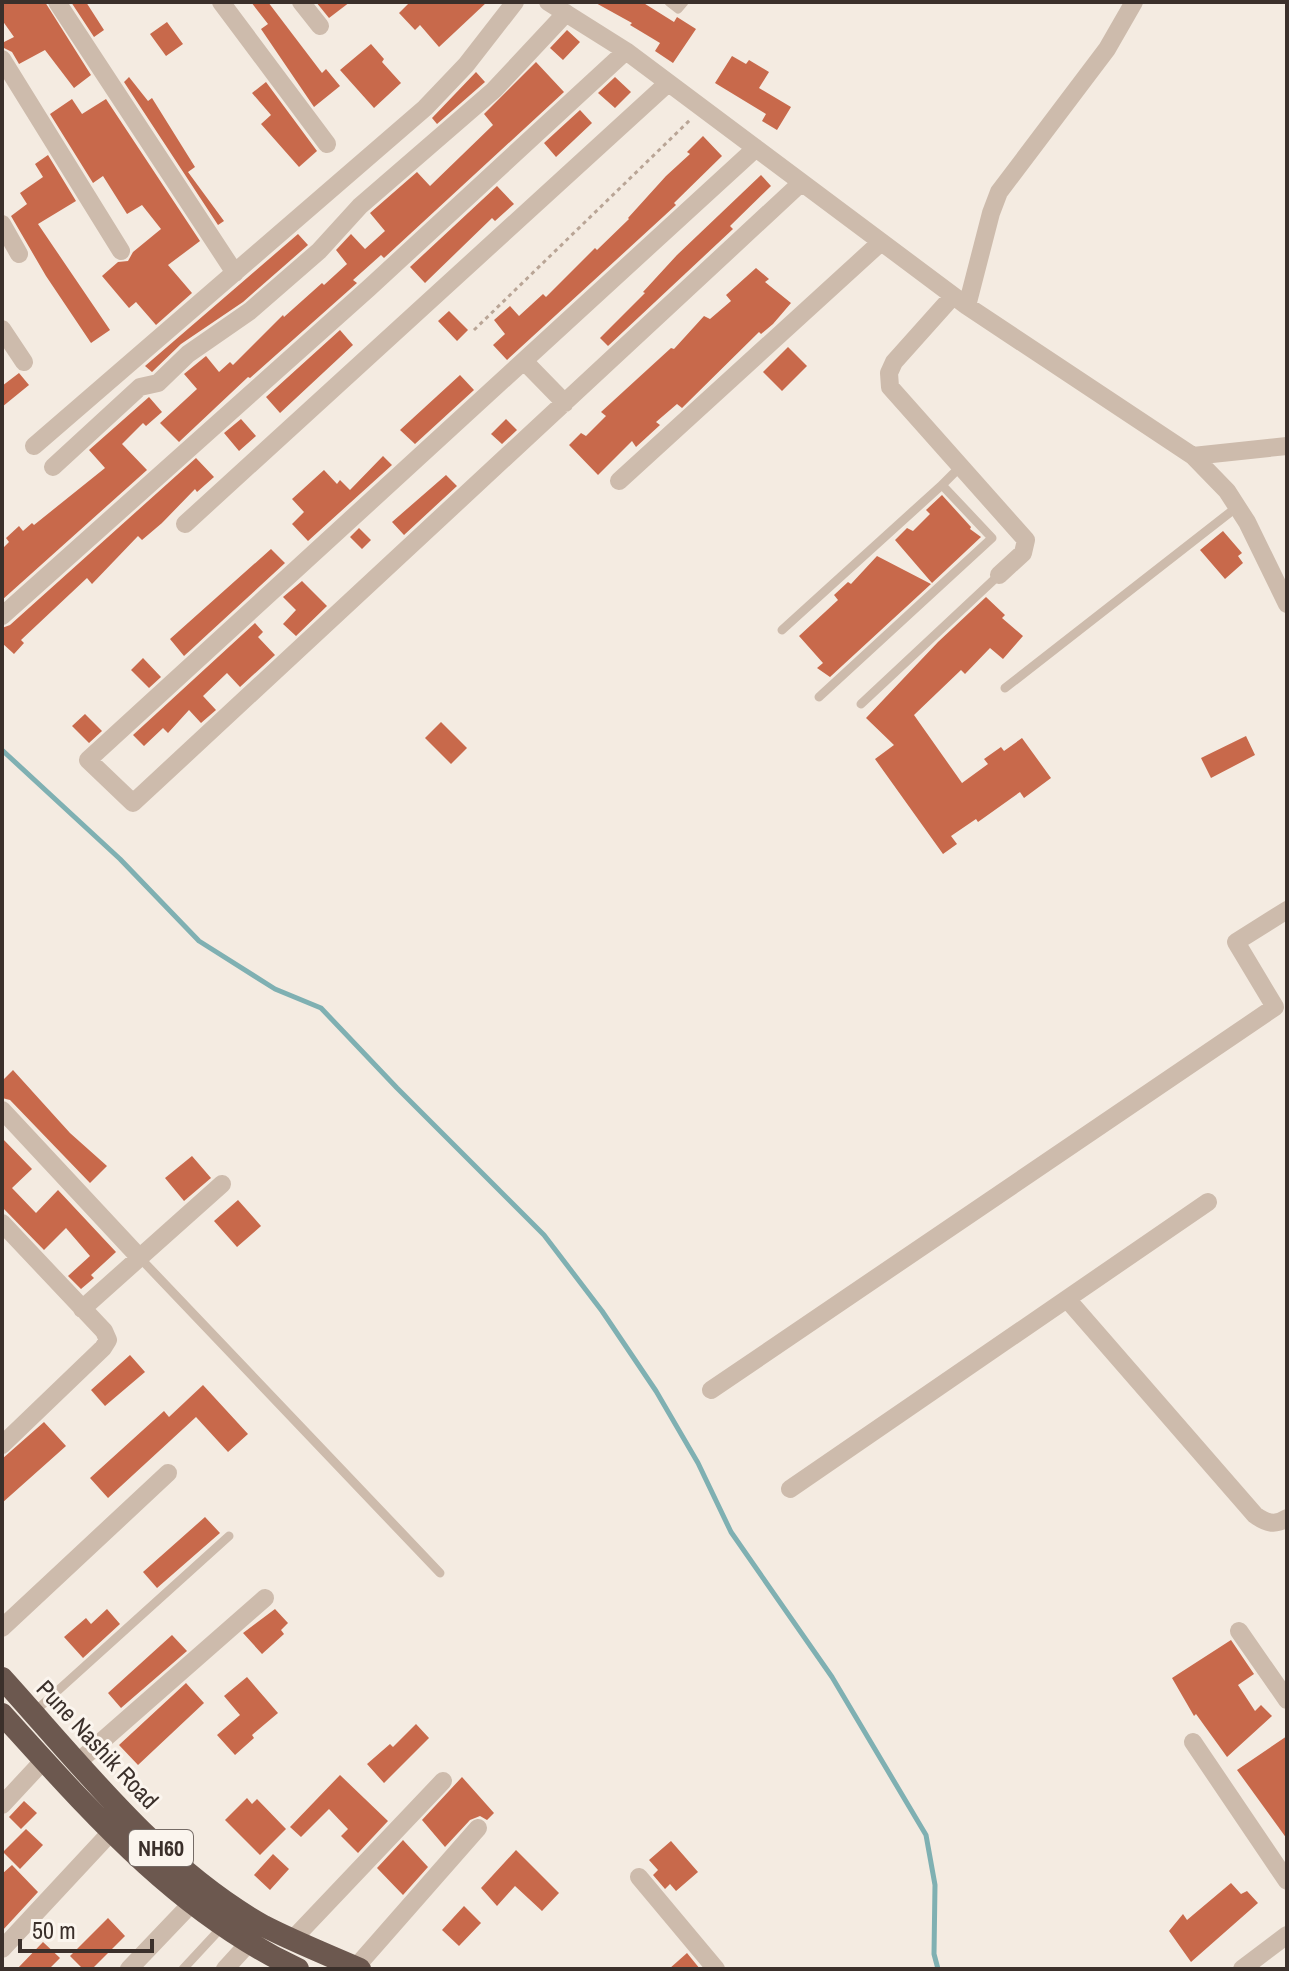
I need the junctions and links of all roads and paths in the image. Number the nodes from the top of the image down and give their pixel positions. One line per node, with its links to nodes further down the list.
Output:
1 (57, 2): 22 (street)
2 (221, 2): 15 (street)
3 (301, 2): 10 (street)
4 (515, 2): 22 (street)
5 (548, 2): 9 (street)
6 (669, 2): 7 (lane)
7 (684, 2)
8 (1134, 2): 23 (street)
9 (566, 13): 11 (street); 32 (street)
10 (320, 26)
11 (626, 51): 13 (street); 40 (street)
12 (2, 59): 20 (street)
13 (668, 83): 14 (street); 37 (street)
14 (702, 108): 16 (street); 25 (path)
15 (327, 144)
16 (756, 148): 17 (street); 26 (street)
17 (801, 183): 19 (street); 28 (street)
18 (2, 224): 21 (street)
19 (880, 243): 23 (street); 34 (street)
20 (121, 251)
21 (19, 254)
22 (235, 273): 29 (street)
23 (960, 301): 31 (street); 33 (street)
24 (2, 329): 27 (street)
25 (474, 330)
26 (524, 361): 28 (street); 28 (street)
27 (24, 362)
28 (565, 403)
29 (34, 446)
30 (1287, 446): 31 (street)
31 (1193, 456): 36 (street)
32 (53, 467)
33 (960, 467): 35 (lane); 38 (street)
34 (619, 481)
35 (943, 484): 41 (lane); 43 (lane)
36 (1237, 507): 39 (street); 42 (lane)
37 (185, 524)
38 (999, 575): 44 (lane)
39 (1287, 604)
40 (2, 616)
41 (782, 630)
42 (1005, 688)
43 (819, 697)
44 (861, 704)
45 (1287, 910): 53 (street)
46 (2, 1110): 50 (street)
47 (222, 1184): 50 (street)
48 (1208, 1202): 51 (street)
49 (2, 1223): 52 (street)
50 (140, 1258): 52 (street); 59 (lane)
51 (1067, 1299): 56 (street); 57 (street)
52 (82, 1309): 54 (street)
53 (711, 1390)
54 (2, 1445)
55 (168, 1473): 61 (street)
56 (790, 1489)
57 (1287, 1518)
58 (229, 1536): 65 (lane)
59 (440, 1573)
60 (265, 1598): 69 (street)
61 (2, 1628)
62 (1239, 1631): 64 (street)
63 (2, 1678): 65 (highway, Pune Nashik Road / NH60)
64 (1287, 1700)
65 (33, 1713): 69 (highway, Pune Nashik Road / NH60)
66 (2, 1714): 68 (highway, Pune Nashik Road / NH60)
67 (1193, 1742): 75 (street)
68 (44, 1760): 71 (street); 73 (highway, Pune Nashik Road / NH60)
69 (78, 1762): 77 (highway, Pune Nashik Road / NH60)
70 (443, 1781): 80 (street)
71 (2, 1805)
72 (478, 1828): 83 (street)
73 (111, 1832): 76 (highway, Pune Nashik Road / NH60); 82 (street)
74 (639, 1877): 88 (street)
75 (1287, 1881)
76 (191, 1904): 78 (highway, Pune Nashik Road / NH60); 84 (street)
77 (263, 1925): 80 (highway, Pune Nashik Road / NH60); 81 (street)
78 (222, 1927): 81 (highway, Pune Nashik Road / NH60); 85 (lane)
79 (1287, 1935): 89 (street)
80 (293, 1939): 83 (highway, Pune Nashik Road / NH60)
81 (249, 1944): 86 (street); 87 (highway, Pune Nashik Road / NH60)
82 (2, 1949)
83 (358, 1968)
84 (129, 1969)
85 (183, 1969)
86 (225, 1969)
87 (298, 1969)
88 (716, 1969)
89 (1242, 1969)

